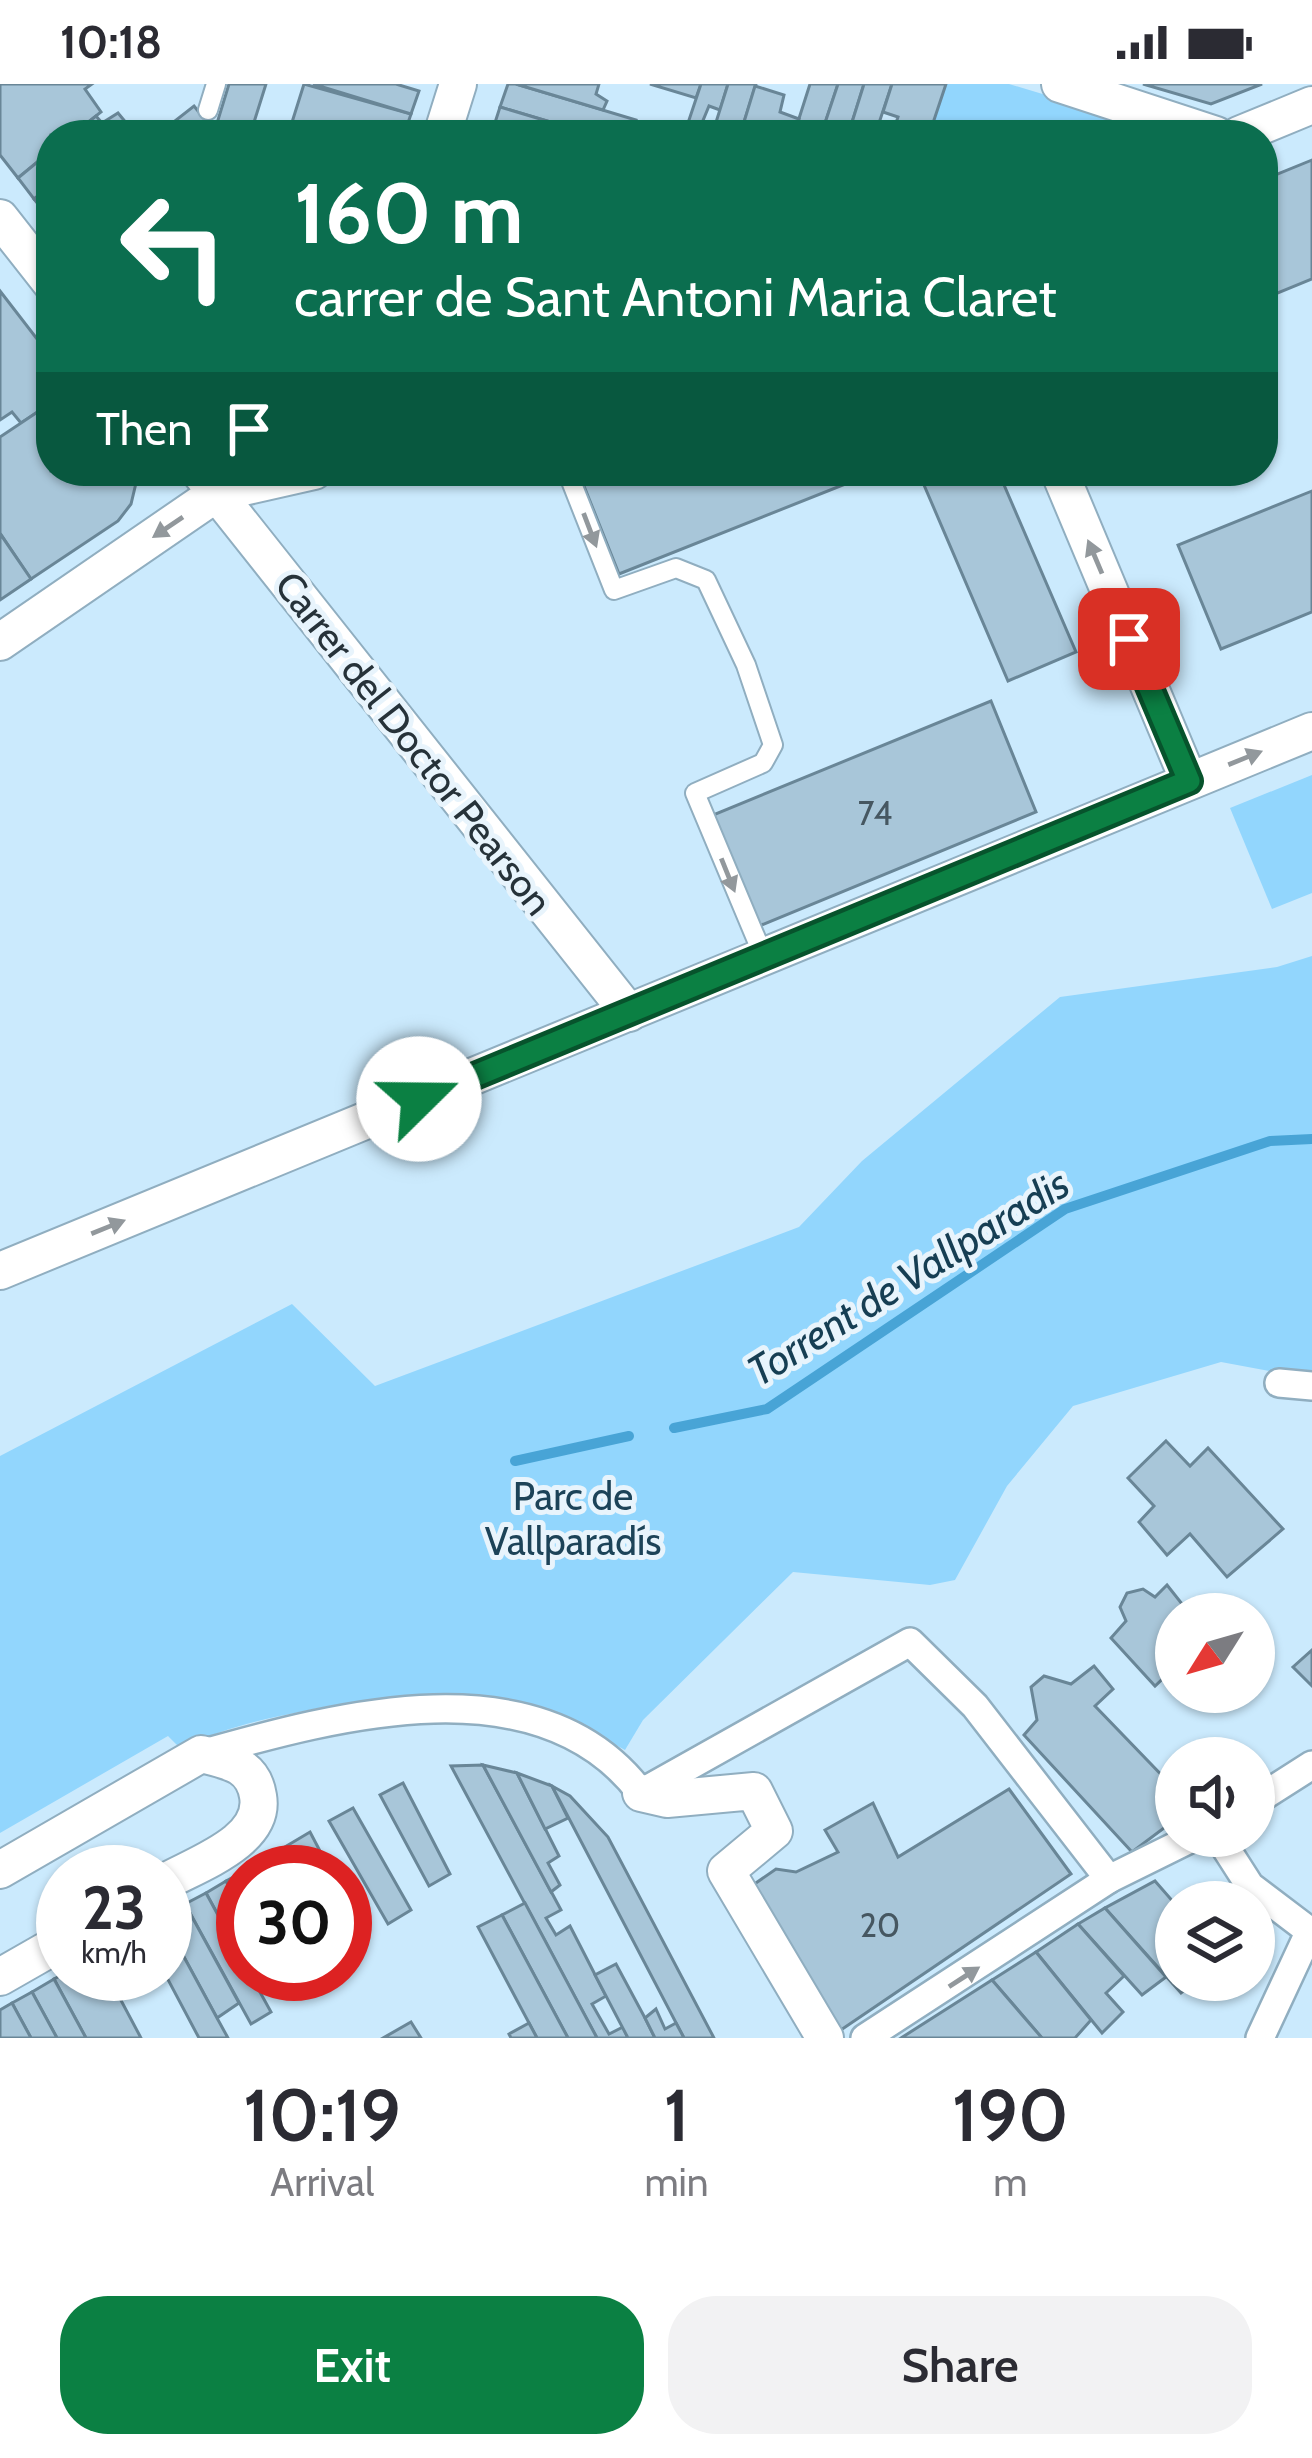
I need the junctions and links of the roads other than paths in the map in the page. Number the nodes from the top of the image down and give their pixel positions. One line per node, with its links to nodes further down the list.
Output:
1 (216, 84): 5 (lane)
2 (458, 84): 6 (street)
3 (1060, 84): 7 (street)
4 (1312, 105): 8 (street)
5 (208, 110)
6 (447, 120)
7 (1170, 120)
8 (1276, 120)
9 (0, 218): 10 (street)
10 (36, 264)
11 (203, 486): 15 (street, one-way to 15)
12 (211, 486): 19 (street, Carrer del Doctor Pearson)
13 (573, 486): 18 (lane, one-way to 18)
14 (1065, 486): 17 (street, one-way to 14)
15 (0, 642)
16 (1312, 730): 17 (street, one-way to 16)
17 (1189, 781): 18 (street)
18 (763, 955): 19 (street)
19 (629, 1013): 20 (street, one-way to 19)
20 (0, 1271)
21 (1279, 1383): 22 (street)
22 (1312, 1386)
23 (201, 1754): 26 (street); 29 (street); 30 (street)
24 (1312, 1767): 25 (street)
25 (1275, 1789)
26 (640, 1793): 31 (street); 35 (street)
27 (1155, 1856): 31 (street)
28 (1231, 1857): 32 (street)
29 (192, 1866)
30 (0, 1870)
31 (1109, 1879): 36 (street, one-way to 31)
32 (1310, 1934): 37 (street)
33 (36, 1956): 34 (street)
34 (0, 1977)
35 (825, 2038)
36 (865, 2038)
37 (1260, 2038)

